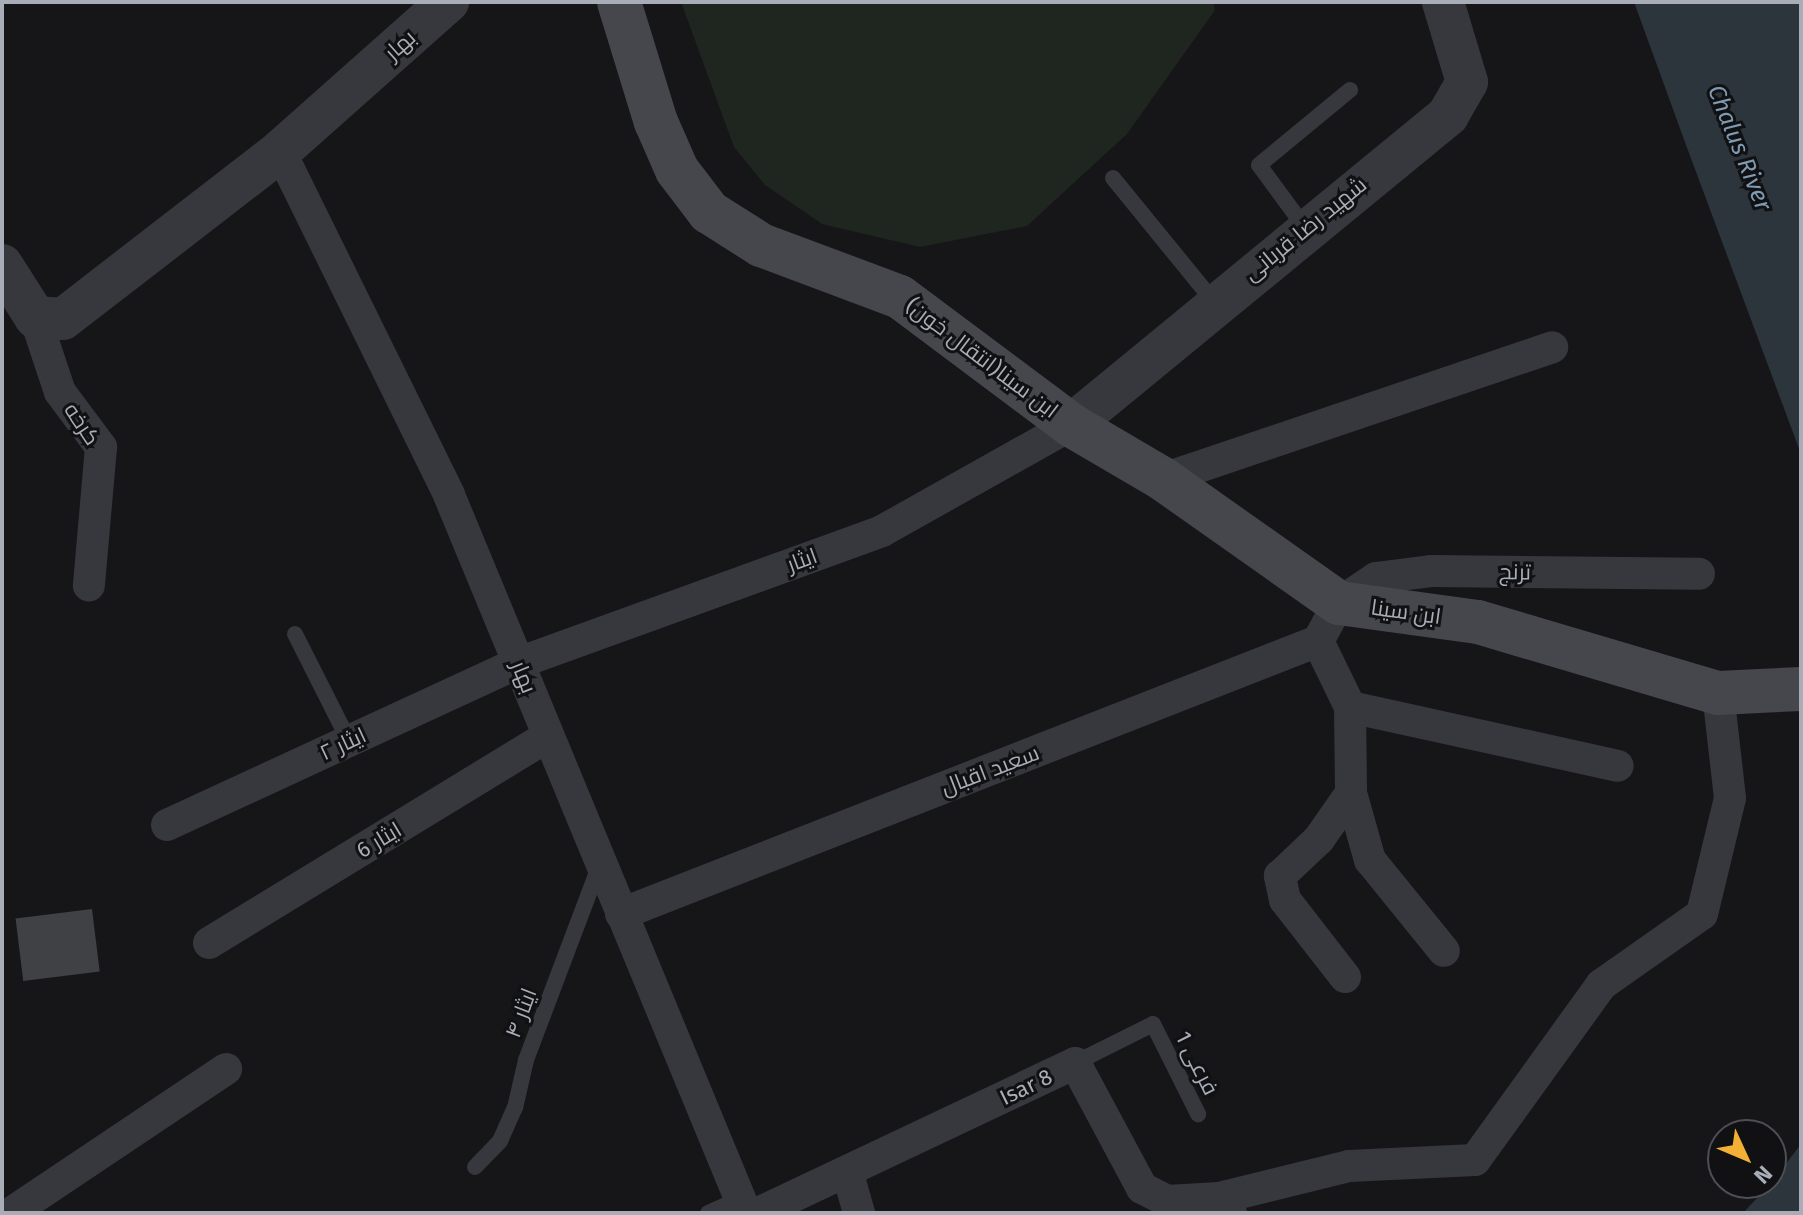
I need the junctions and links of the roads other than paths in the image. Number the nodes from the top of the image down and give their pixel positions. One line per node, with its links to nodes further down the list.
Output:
1 (448, 2): 5 (street, بهار)
2 (619, 2): 11 (main road, ابن سینا(انتقال خون))
3 (1443, 2): 7 (street, شهید رضا قربانی)
4 (1350, 90): 7 (lane)
5 (280, 151): 8 (street, بهار); 18 (street, بهار)
6 (1113, 178): 9 (lane)
7 (1306, 229): 9 (street, شهید رضا قربانی)
8 (14, 294): 14 (street, کرخه)
9 (1214, 302): 11 (street, شهید رضا قربانی)
10 (1552, 347): 12 (street)
11 (1071, 425): 12 (main road, ابن سینا); 18 (street, ایثار)
12 (1163, 479): 15 (main road, ابن سینا)
13 (1699, 574): 15 (street, ترنج)
14 (89, 585)
15 (1339, 603): 17 (street); 20 (main road, ابن سینا)
16 (295, 634): 23 (lane)
17 (1318, 641): 21 (street); 28 (street, سعید اقبال)
18 (518, 663): 22 (street, بهار); 23 (street, ایثار ۲)
19 (1792, 689): 20 (main road, ابن سینا)
20 (1718, 693): 37 (street, Isar 8)
21 (1350, 707): 24 (street); 25 (street)
22 (548, 736): 27 (street, بهار); 29 (street, ایثار 6)
23 (349, 741): 26 (street, ایثار ۲)
24 (1618, 766)
25 (1351, 793): 30 (street); 31 (street)
26 (167, 825)
27 (599, 867): 28 (street, بهار); 35 (lane, ایثار ۴)
28 (621, 914): 38 (street, بهار)
29 (209, 943)
30 (1444, 951)
31 (1345, 977)
32 (1075, 1063): 34 (lane, فرعی 1); 36 (street, Isar 8); 37 (street, Isar 8)
33 (226, 1069): 39 (street)
34 (1198, 1114)
35 (475, 1167)
36 (848, 1174): 38 (street, Isar 8); 41 (street)
37 (1225, 1205)
38 (748, 1208): 40 (lane)
39 (11, 1213)
40 (708, 1213)
41 (859, 1213)

